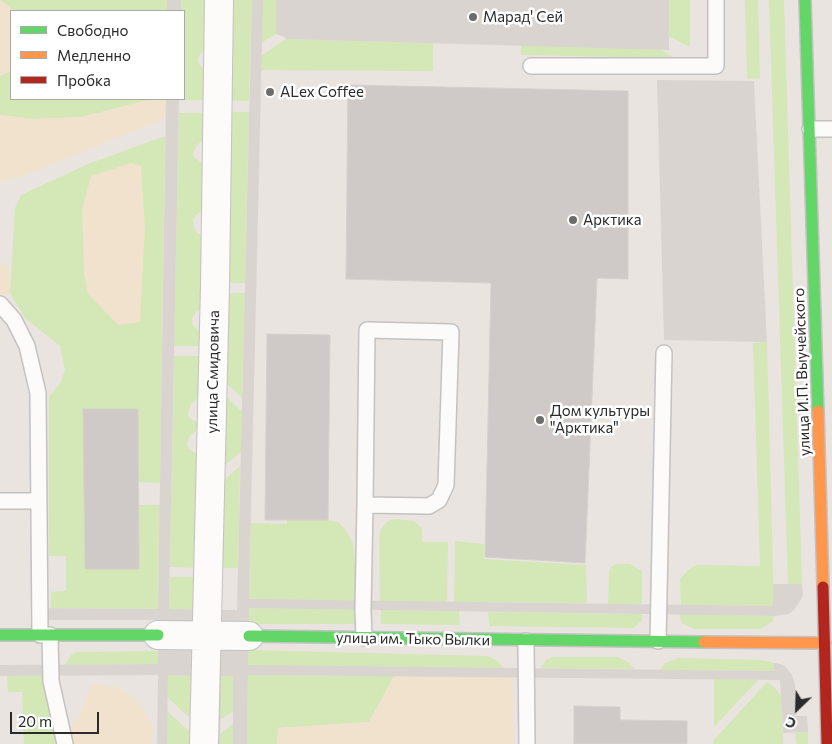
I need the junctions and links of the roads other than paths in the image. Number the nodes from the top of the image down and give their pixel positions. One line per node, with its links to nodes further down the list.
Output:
1 (219, 0): 16 (street, улица Смидовича)
2 (716, 0): 4 (lane)
3 (805, 0): 5 (main road, улица И.П. Выучейского)
4 (531, 66)
5 (810, 129): 6 (lane); 12 (main road, улица И.П. Выучейского)
6 (832, 129)
7 (0, 304): 10 (lane)
8 (664, 353): 20 (lane)
9 (0, 501): 10 (lane)
10 (39, 501): 14 (lane)
11 (365, 505): 11 (lane); 18 (lane)
12 (828, 630): 21 (main road, улица И.П. Выучейского)
13 (0, 635): 14 (main road, улица им. Тыко Вылки)
14 (45, 635): 15 (main road, улица им. Тыко Вылки); 23 (lane)
15 (158, 635): 16 (street, улица им. Тыко Вылки)
16 (207, 636): 17 (street, улица им. Тыко Вылки); 24 (street, улица Смидовича)
17 (248, 636): 18 (main road, улица им. Тыко Вылки)
18 (364, 638): 19 (main road, улица им. Тыко Вылки)
19 (526, 641): 20 (main road, улица им. Тыко Вылки); 25 (lane)
20 (658, 642): 21 (main road, улица им. Тыко Вылки)
21 (825, 643): 22 (main road, улица И.П. Выучейского)
22 (829, 692): 26 (main road, улица И.П. Выучейского)
23 (65, 744)
24 (204, 744)
25 (527, 744)
26 (827, 744)

